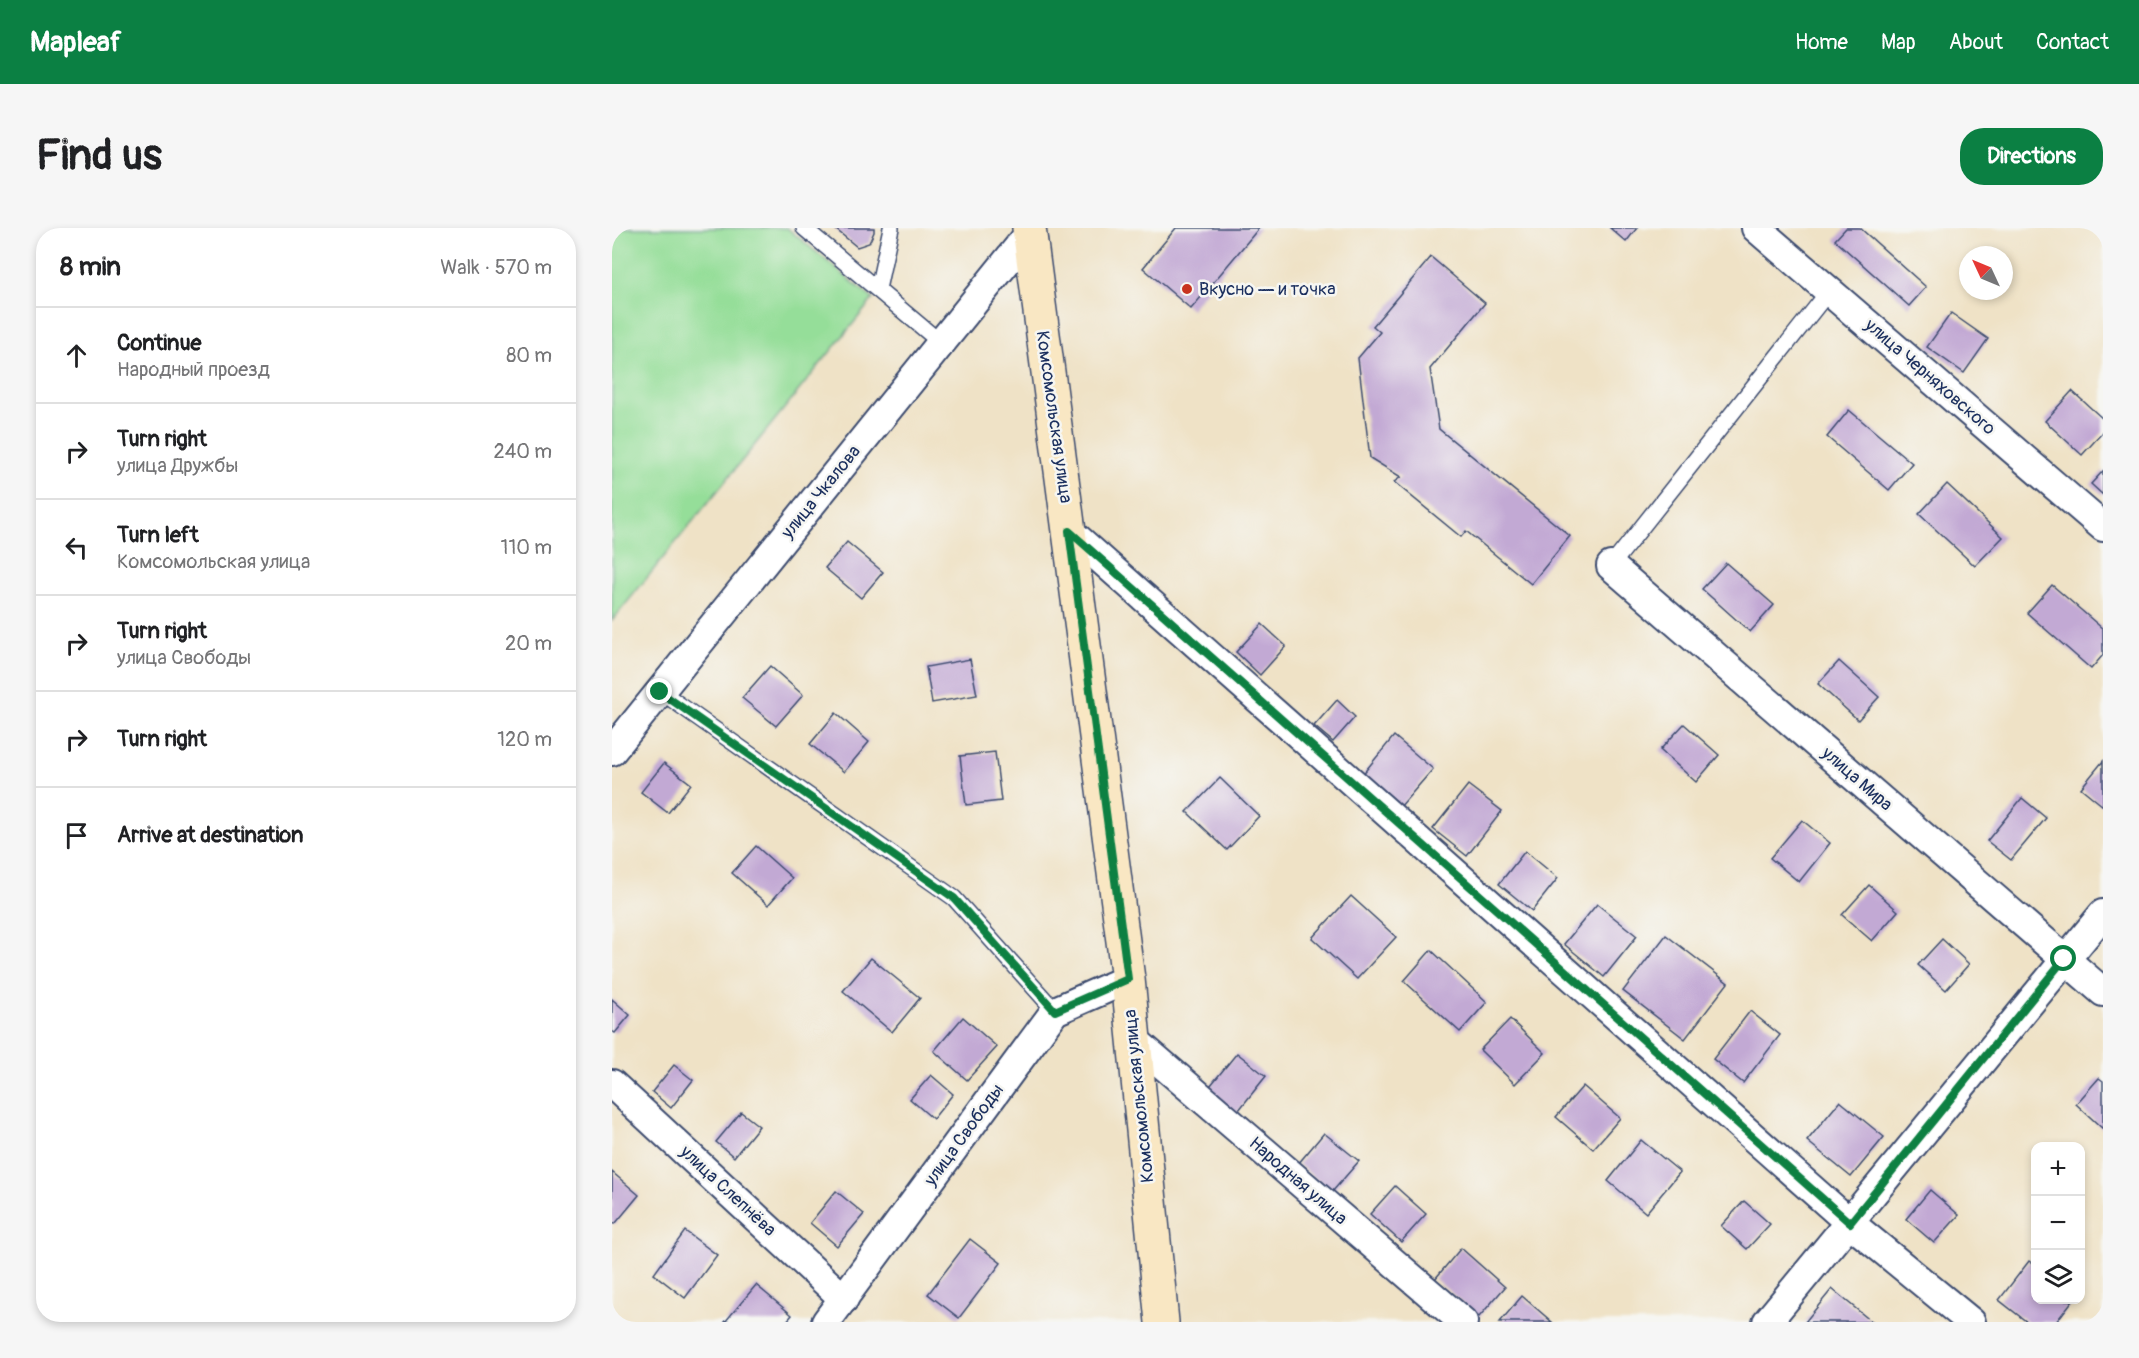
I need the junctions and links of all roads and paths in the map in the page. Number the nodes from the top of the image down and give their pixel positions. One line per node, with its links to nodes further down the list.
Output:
1 (804, 228): 5 (lane)
2 (891, 228): 5 (lane)
3 (1756, 228): 6 (street, улица Черняховского)
4 (1029, 231): 7 (street, улица Чкалова); 9 (main road, Комсомольская улица)
5 (878, 289): 7 (lane)
6 (1829, 291): 8 (street, улица Черняховского); 10 (lane)
7 (941, 343): 11 (street, улица Чкалова)
8 (2103, 527)
9 (1069, 531): 15 (main road, Комсомольская улица); 20 (street)
10 (1611, 566): 14 (street, улица Мира)
11 (660, 692): 12 (street, улица Чкалова); 17 (lane)
12 (612, 751)
13 (2103, 914): 14 (street)
14 (2064, 959): 16 (street, улица Мира); 20 (street)
15 (1128, 979): 17 (street); 18 (main road, Комсомольская улица)
16 (2103, 992)
17 (1055, 1011): 21 (street, улица Свободы)
18 (1133, 1040): 23 (main road, Комсомольская улица); 24 (street, Народная улица)
19 (612, 1084): 21 (street, улица Слепнёва)
20 (1850, 1223): 25 (street); 26 (street)
21 (844, 1299): 22 (street, улица Свободы)
22 (826, 1322)
23 (1162, 1322)
24 (1463, 1322)
25 (1767, 1322)
26 (1971, 1322)

